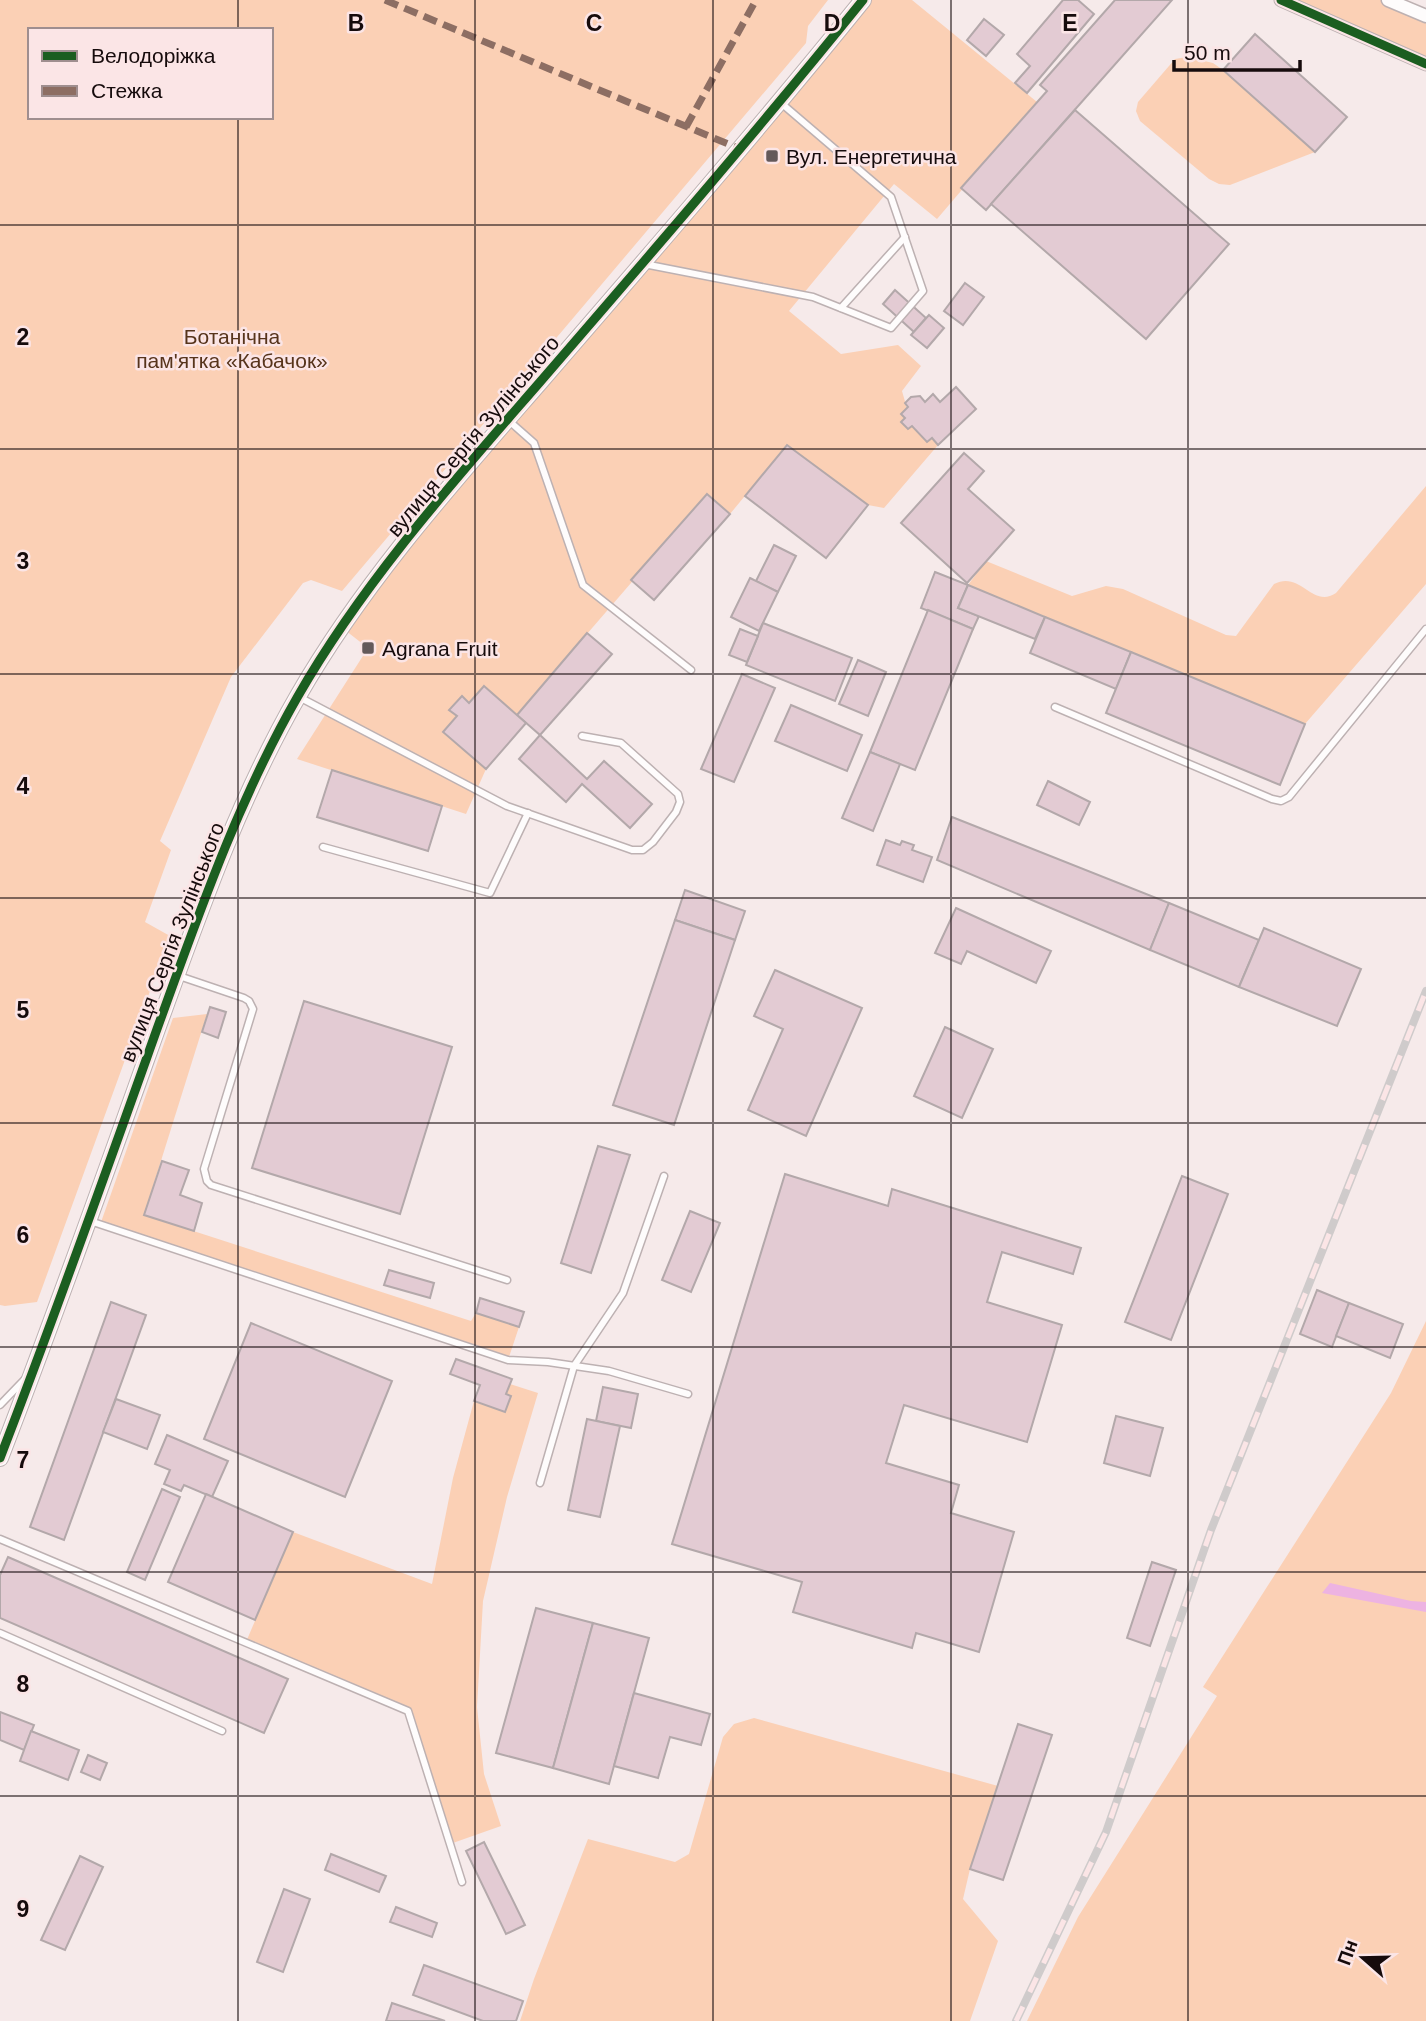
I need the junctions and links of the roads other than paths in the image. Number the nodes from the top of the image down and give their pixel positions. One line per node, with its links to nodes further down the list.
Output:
1 (863, 0): 6 (street, вулиця Сергія Зулінського)
2 (1282, 0): 5 (street)
3 (1388, 0): 4 (street)
4 (1426, 16)
5 (1426, 64)
6 (781, 102): 7 (lane); 8 (street, вулиця Сергія Зулінського)
7 (905, 237): 9 (lane); 9 (lane)
8 (642, 263): 9 (lane); 10 (street, вулиця Сергія Зулінського)
9 (841, 308)
10 (508, 419): 12 (lane); 13 (street, вулиця Сергія Зулінського)
11 (1426, 629): 14 (lane)
12 (691, 670)
13 (298, 696): 16 (lane); 18 (street, вулиця Сергія Зулінського)
14 (1055, 706)
15 (582, 736): 16 (lane)
16 (528, 813): 17 (lane)
17 (323, 847)
18 (177, 976): 20 (street, вулиця Сергія Зулінського); 21 (lane)
19 (664, 1176): 22 (lane)
20 (88, 1221): 22 (lane); 23 (street, вулиця Сергія Зулінського)
21 (507, 1280)
22 (574, 1366): 24 (lane); 27 (lane)
23 (34, 1370): 25 (lane); 26 (street, вулиця Сергія Зулінського)
24 (688, 1394)
25 (0, 1405)
26 (0, 1458)
27 (540, 1483)
28 (0, 1539): 31 (lane)
29 (0, 1633): 30 (lane)
30 (222, 1731)
31 (462, 1882)

